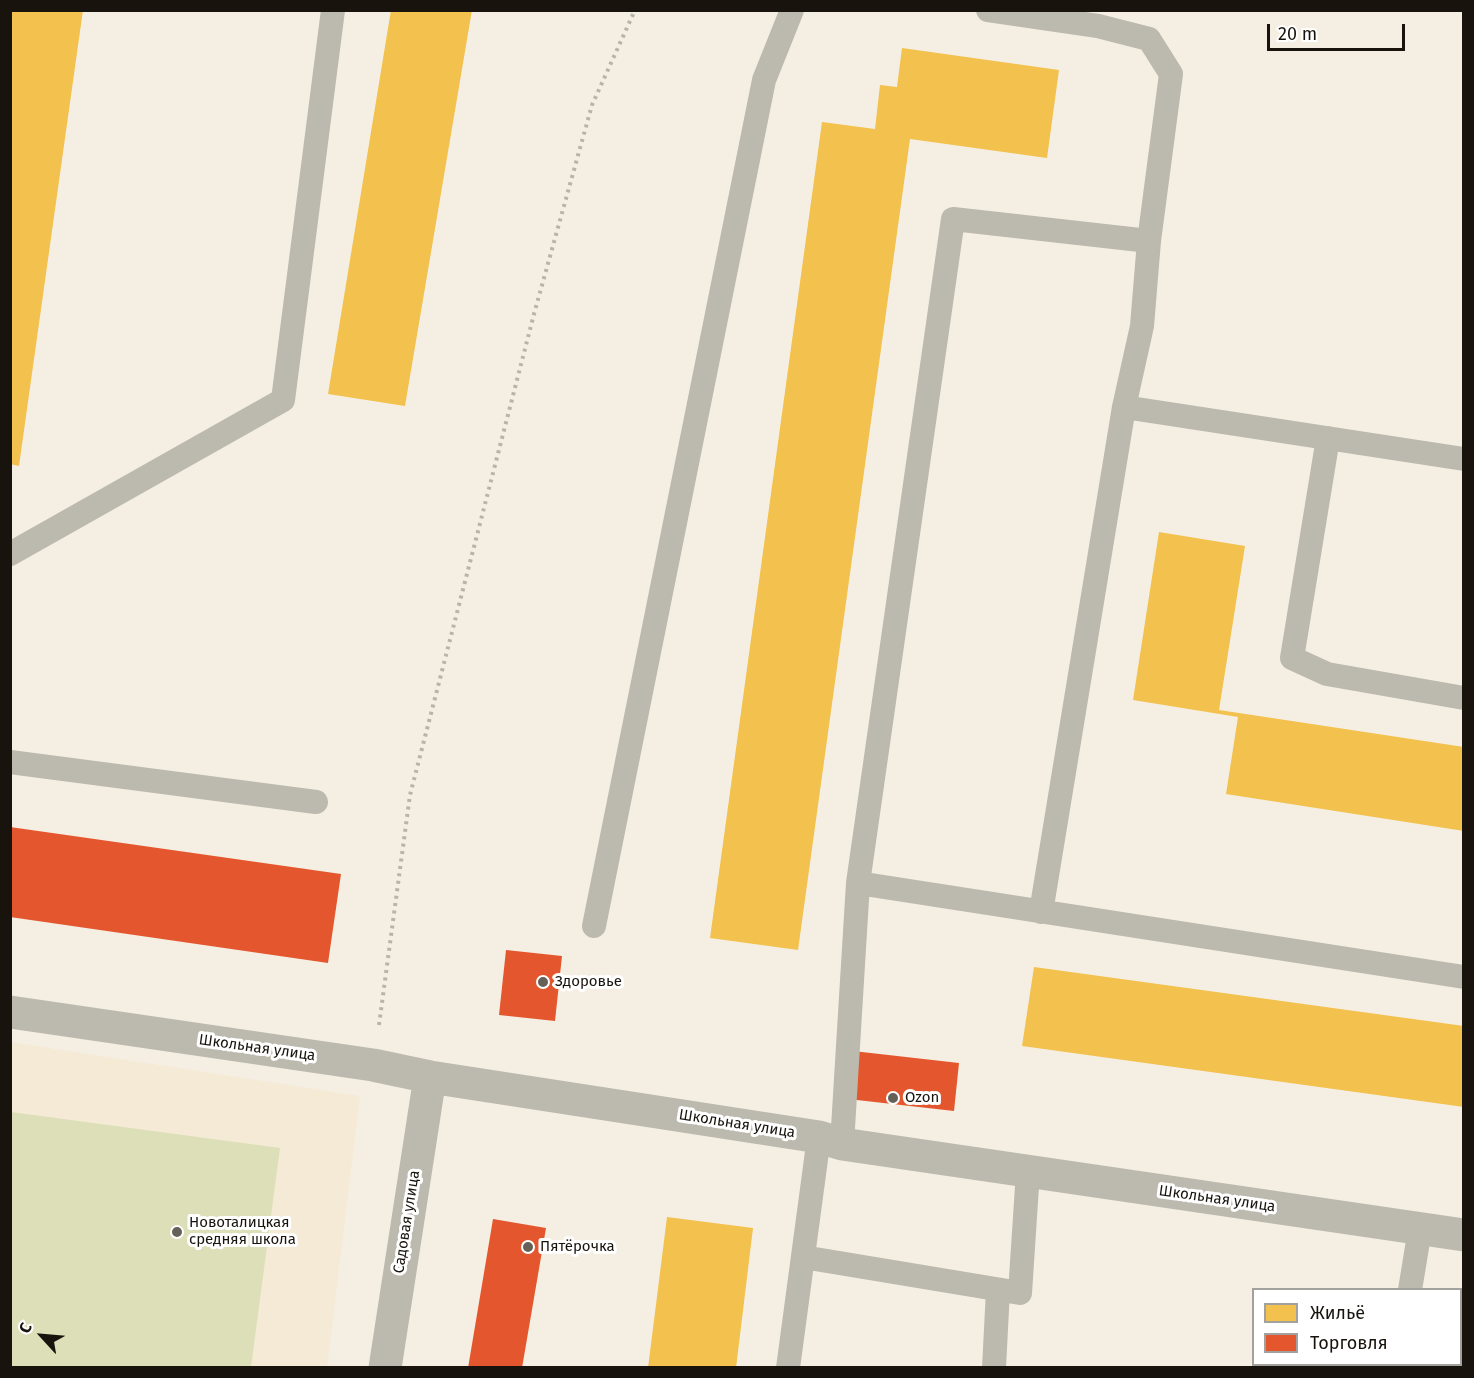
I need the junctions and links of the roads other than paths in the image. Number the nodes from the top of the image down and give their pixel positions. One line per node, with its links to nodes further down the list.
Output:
1 (333, 10): 8 (lane)
2 (792, 10): 14 (lane)
3 (988, 10): 4 (lane)
4 (1149, 241): 5 (lane); 12 (lane)
5 (1124, 407): 6 (lane); 13 (lane)
6 (1328, 438): 7 (lane); 9 (lane)
7 (1464, 459)
8 (10, 554)
9 (1464, 698)
10 (10, 762): 11 (lane)
11 (316, 802)
12 (858, 884): 13 (lane); 18 (lane)
13 (1041, 912): 15 (lane)
14 (594, 926)
15 (1464, 977)
16 (10, 1012): 17 (street, Школьная улица)
17 (430, 1077): 18 (street, Школьная улица); 25 (street, Садовая улица)
18 (830, 1140): 19 (street, Школьная улица); 22 (lane)
19 (1028, 1171): 20 (street, Школьная улица); 24 (lane)
20 (1420, 1229): 21 (street, Школьная улица); 23 (lane)
21 (1464, 1235)
22 (803, 1257): 24 (lane); 26 (lane)
23 (1410, 1288)
24 (999, 1290): 27 (lane)
25 (385, 1368)
26 (788, 1368)
27 (994, 1368)

